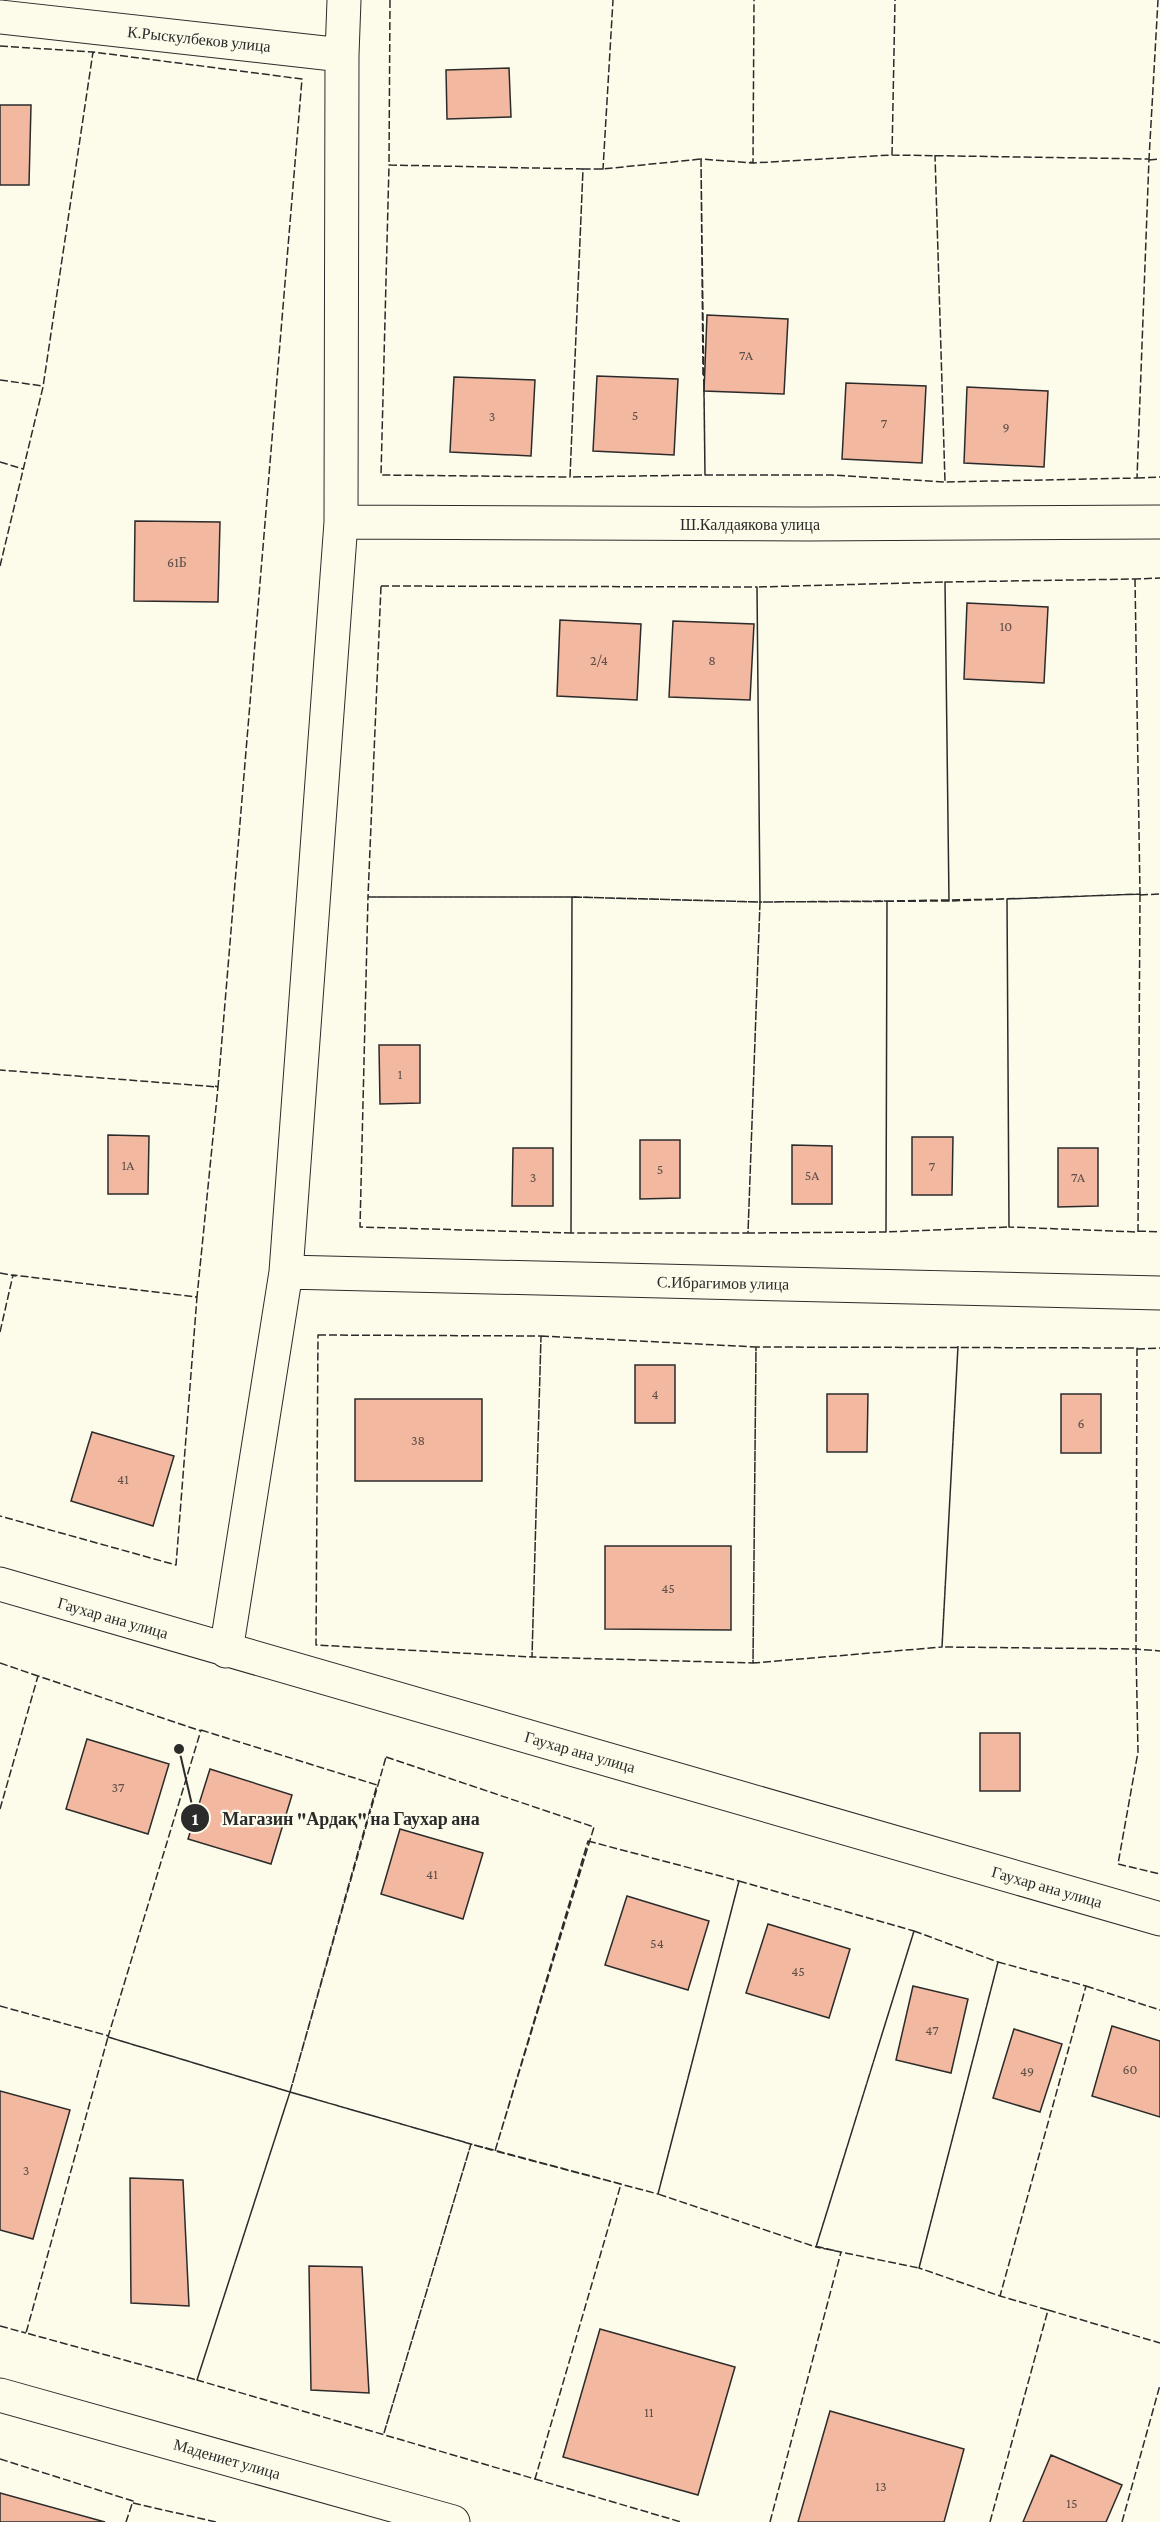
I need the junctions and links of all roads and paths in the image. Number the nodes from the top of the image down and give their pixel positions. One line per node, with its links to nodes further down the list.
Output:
1 (344, 0): 3 (street)
2 (0, 17): 3 (street, К.Рыскулбеков улица)
3 (342, 55): 4 (street)
4 (341, 522): 5 (street, Ш.Калдаякова улица); 6 (street)
5 (1160, 522)
6 (286, 1272): 7 (street, С.Ибрагимов улица); 9 (street)
7 (1160, 1293)
8 (0, 1584): 9 (street, Гаухар ана улица)
9 (226, 1651): 10 (street, Гаухар ана улица)
10 (1160, 1919)
11 (0, 2395): 12 (street, Мадениет улица)
12 (453, 2522)

